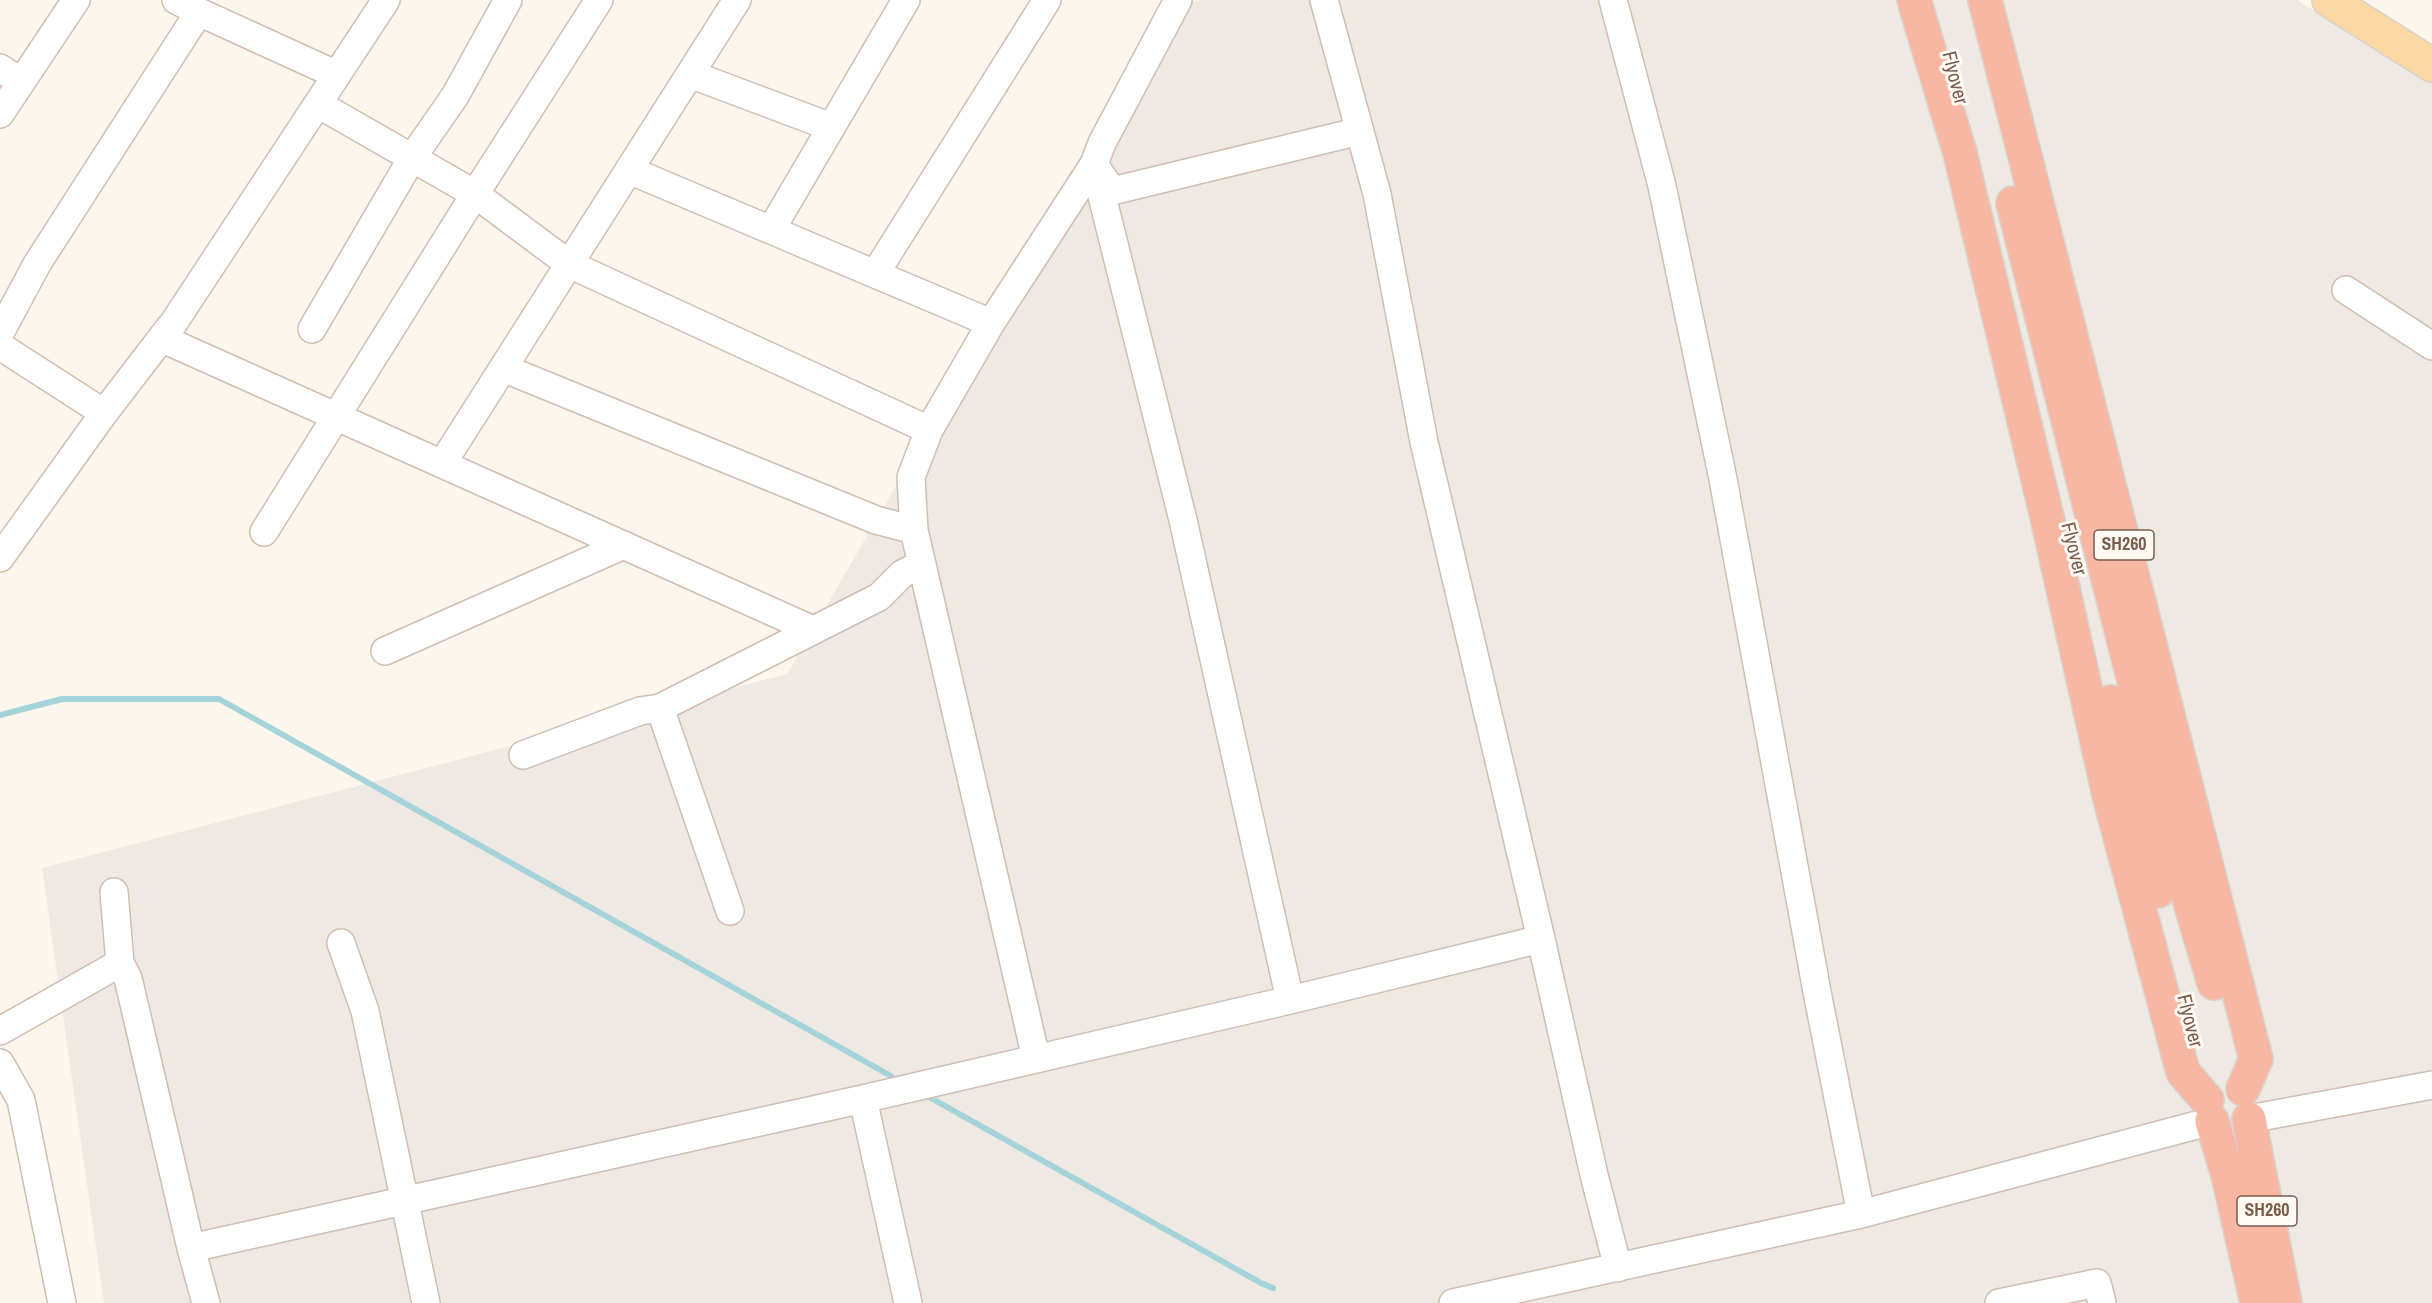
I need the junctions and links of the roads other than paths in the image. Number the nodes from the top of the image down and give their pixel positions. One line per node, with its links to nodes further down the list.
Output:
1 (76, 0): 21 (street)
2 (386, 0): 22 (street)
3 (508, 0): 27 (street)
4 (599, 0): 30 (street)
5 (737, 0): 20 (street)
6 (906, 0): 25 (street)
7 (1047, 0): 33 (street)
8 (1178, 0): 28 (street)
9 (1324, 0): 26 (street)
10 (1613, 0): 69 (street)
11 (1914, 0): 66 (highway)
12 (1934, 0): 66 (highway, Flyover)
13 (1962, 0): 65 (highway, Flyover / SH260)
14 (1985, 0): 65 (highway, SH260)
15 (2329, 0): 19 (main road)
16 (2363, 0): 18 (main road)
17 (187, 6): 22 (street); 38 (street)
18 (2432, 44)
19 (2432, 65)
20 (690, 74): 25 (street); 29 (street)
21 (11, 75): 24 (street)
22 (337, 75): 23 (street)
23 (318, 104): 27 (street); 36 (street)
24 (0, 114)
25 (831, 127): 31 (street)
26 (1360, 131): 28 (street); 57 (street)
27 (412, 158): 30 (street); 37 (street)
28 (1094, 164): 35 (street); 60 (street)
29 (629, 170): 31 (street); 32 (street)
30 (475, 194): 32 (street); 43 (street)
31 (771, 230): 33 (street)
32 (569, 264): 41 (street); 44 (street)
33 (875, 274): 35 (street)
34 (2346, 290): 40 (street)
35 (991, 323): 44 (street)
36 (170, 327): 42 (street); 43 (street)
37 (312, 329)
38 (0, 333)
39 (0, 346): 42 (street)
40 (2432, 346)
41 (503, 368): 45 (street); 46 (street)
42 (104, 413): 49 (street)
43 (335, 416): 45 (street); 47 (street)
44 (929, 430): 46 (street)
45 (442, 464): 48 (street)
46 (914, 530): 50 (street)
47 (264, 532)
48 (624, 545): 51 (street); 52 (street)
49 (0, 558)
50 (922, 564): 51 (street); 62 (street)
51 (813, 630): 53 (street)
52 (385, 651)
53 (660, 708): 54 (street); 56 (street)
54 (523, 755)
55 (114, 892): 59 (street)
56 (730, 911)
57 (1541, 939): 60 (street); 71 (street)
58 (341, 943): 68 (street)
59 (120, 963): 61 (street); 70 (street)
60 (1290, 1000): 62 (street)
61 (0, 1031)
62 (1036, 1058): 67 (street)
63 (0, 1063): 72 (street)
64 (2432, 1085): 65 (street)
65 (2243, 1091): 80 (highway, SH260)
66 (2207, 1097): 69 (street); 79 (highway, Flyover)
67 (862, 1099): 68 (street); 75 (street)
68 (406, 1202): 70 (street); 74 (street)
69 (1861, 1214): 71 (street)
70 (191, 1248): 73 (street)
71 (1618, 1268): 76 (street)
72 (62, 1303)
73 (206, 1303)
74 (426, 1303)
75 (908, 1303)
76 (1453, 1303)
77 (1999, 1303): 78 (street)
78 (2102, 1303)
79 (2257, 1303)
80 (2285, 1303)

